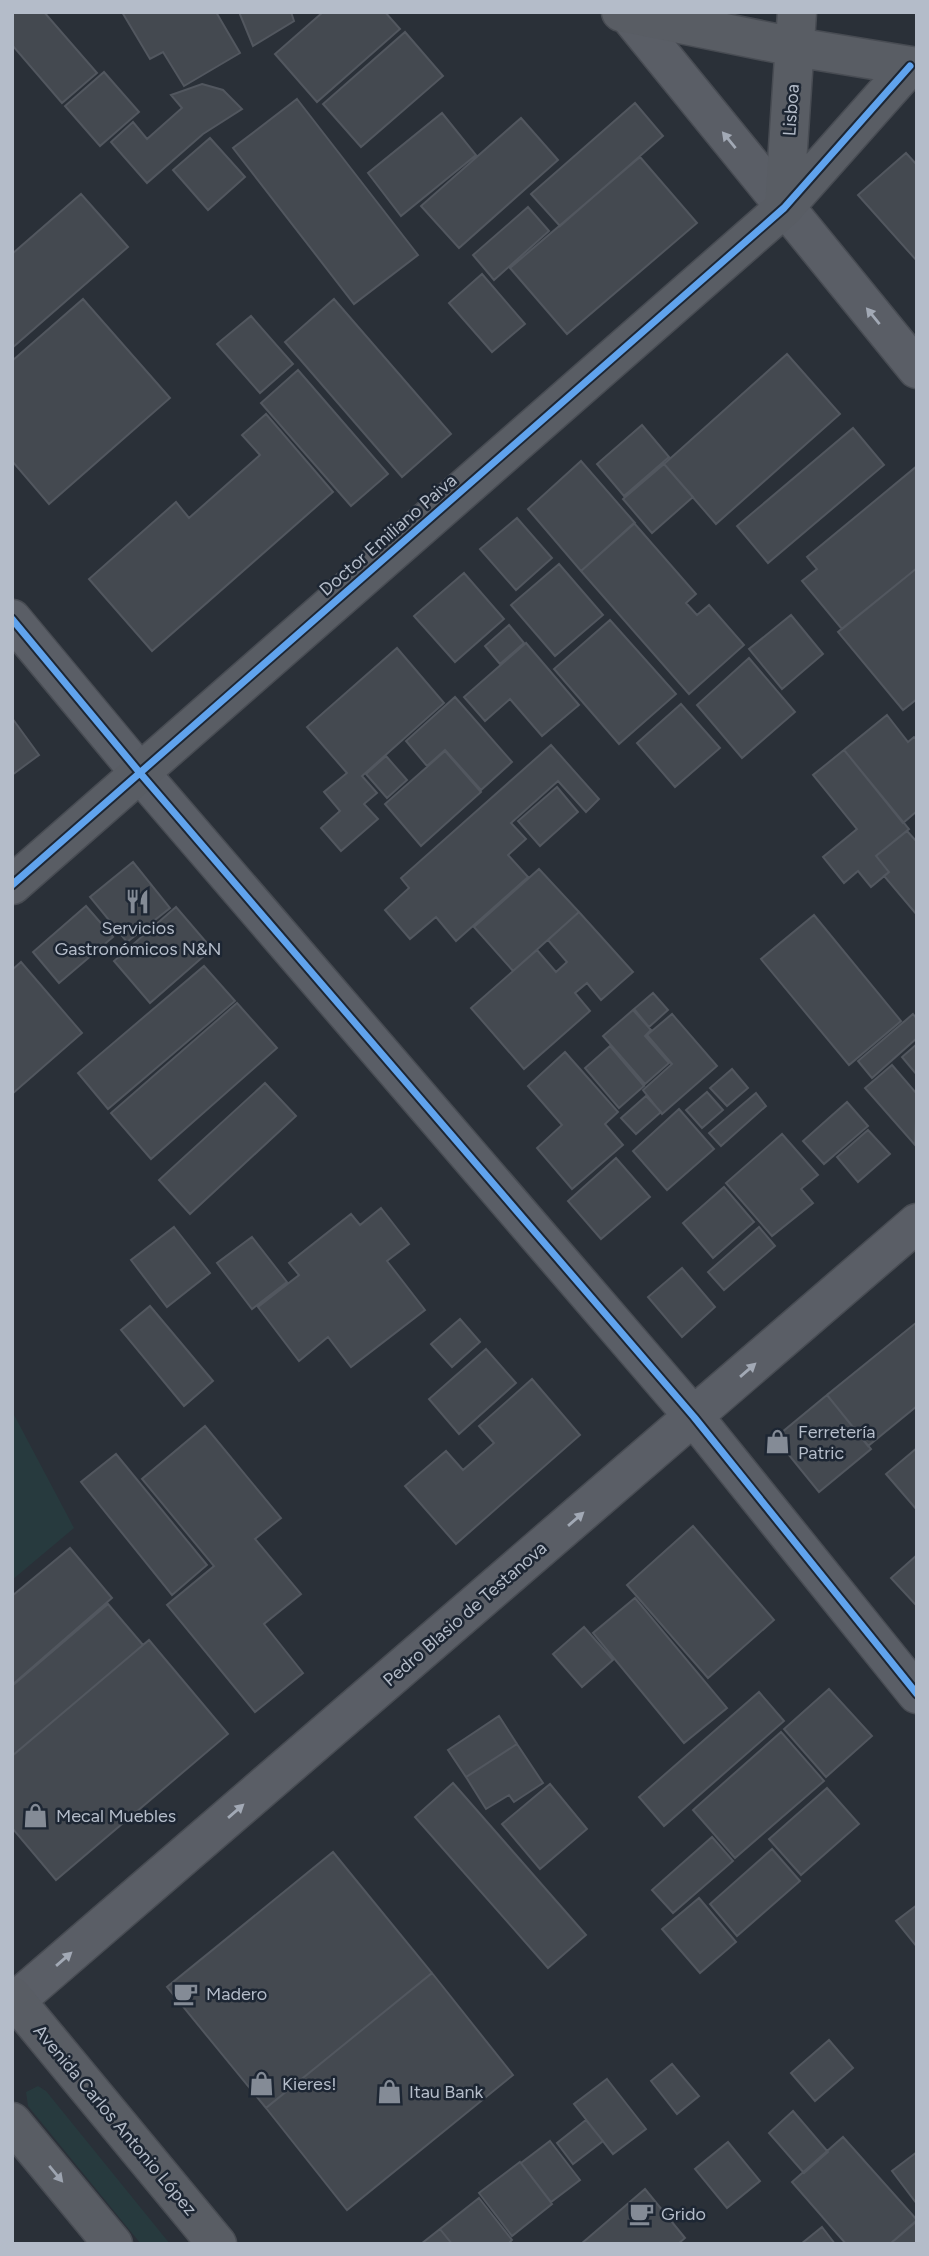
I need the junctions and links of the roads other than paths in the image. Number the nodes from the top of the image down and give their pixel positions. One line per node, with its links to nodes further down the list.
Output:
1 (624, 13): 2 (street); 4 (street, one-way to 1)
2 (796, 30): 3 (street); 4 (street, Lisboa)
3 (914, 67): 4 (street, Doctor Emiliano Paiva)
4 (784, 208): 5 (street, one-way to 4); 7 (street, Doctor Emiliano Paiva)
5 (917, 369)
6 (12, 619): 7 (street)
7 (140, 773): 8 (street, Doctor Emiliano Paiva); 10 (street)
8 (12, 885)
9 (917, 1223): 10 (street, Pedro Blasio de Testanova, one-way to 9)
10 (694, 1417): 11 (street); 12 (street, Pedro Blasio de Testanova, one-way to 10)
11 (917, 1694)
12 (13, 2000): 15 (street, Avenida Carlos Antonio López)
13 (12, 2122): 14 (street, one-way to 14)
14 (113, 2244)
15 (217, 2244)

